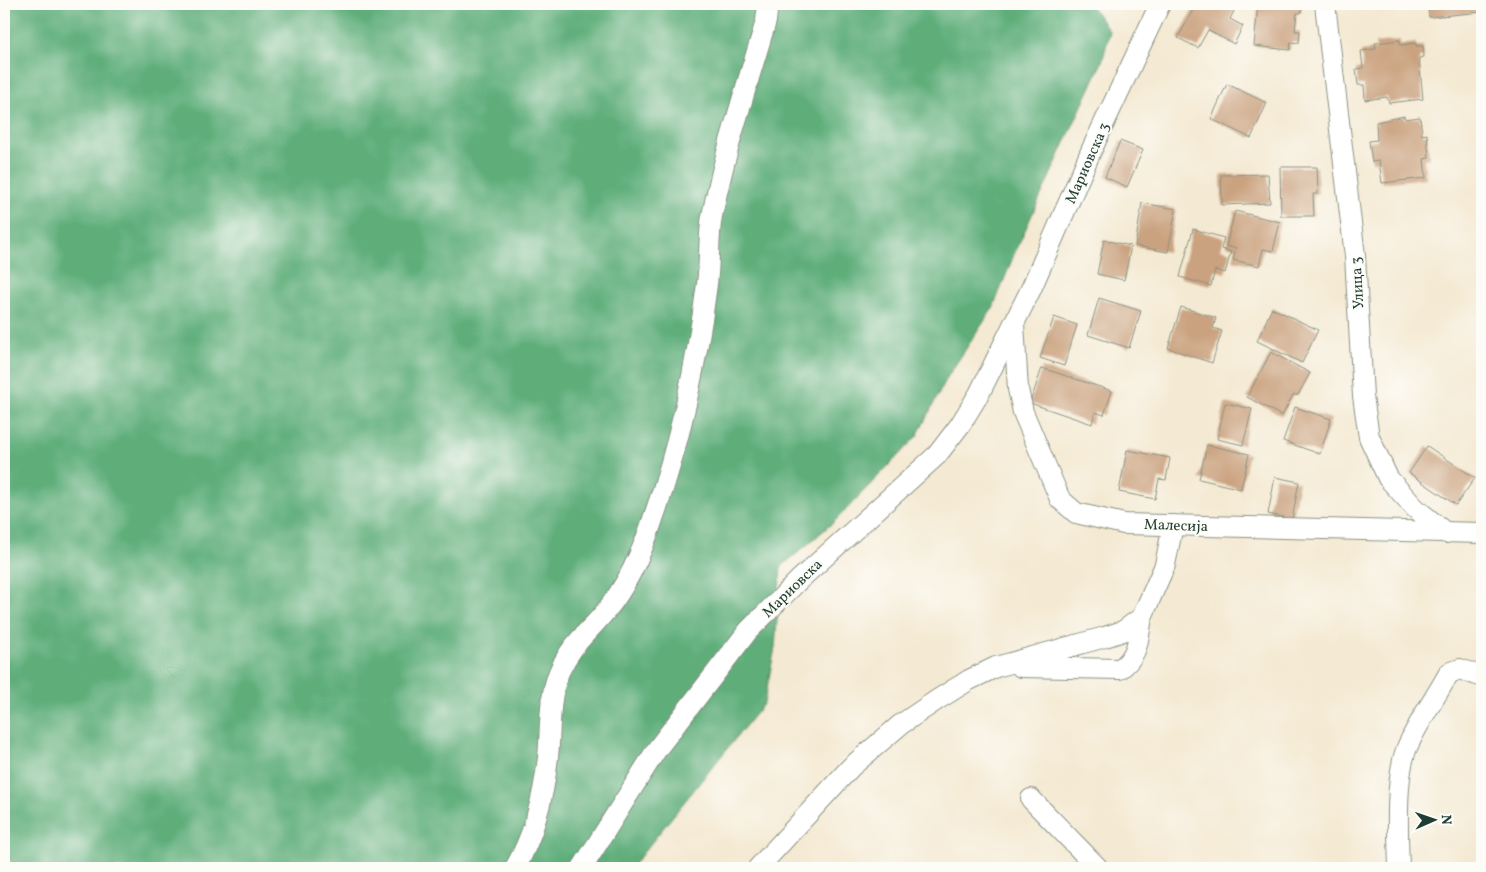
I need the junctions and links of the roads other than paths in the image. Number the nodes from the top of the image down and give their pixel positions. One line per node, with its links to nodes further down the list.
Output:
1 (768, 4): 12 (street)
2 (1160, 4): 4 (street, Мариовска 3)
3 (1325, 4): 7 (street, Улица 3)
4 (1014, 322): 5 (street, Малесија); 13 (street, Мариовска)
5 (1173, 525): 7 (street, Малесија); 8 (street)
6 (1482, 533): 7 (street, Малесија)
7 (1446, 534)
8 (1142, 617): 9 (street); 9 (street)
9 (996, 667): 14 (street)
10 (1482, 676): 16 (street)
11 (1031, 799): 15 (street)
12 (515, 868)
13 (582, 868)
14 (758, 868)
15 (1098, 868)
16 (1399, 868)

